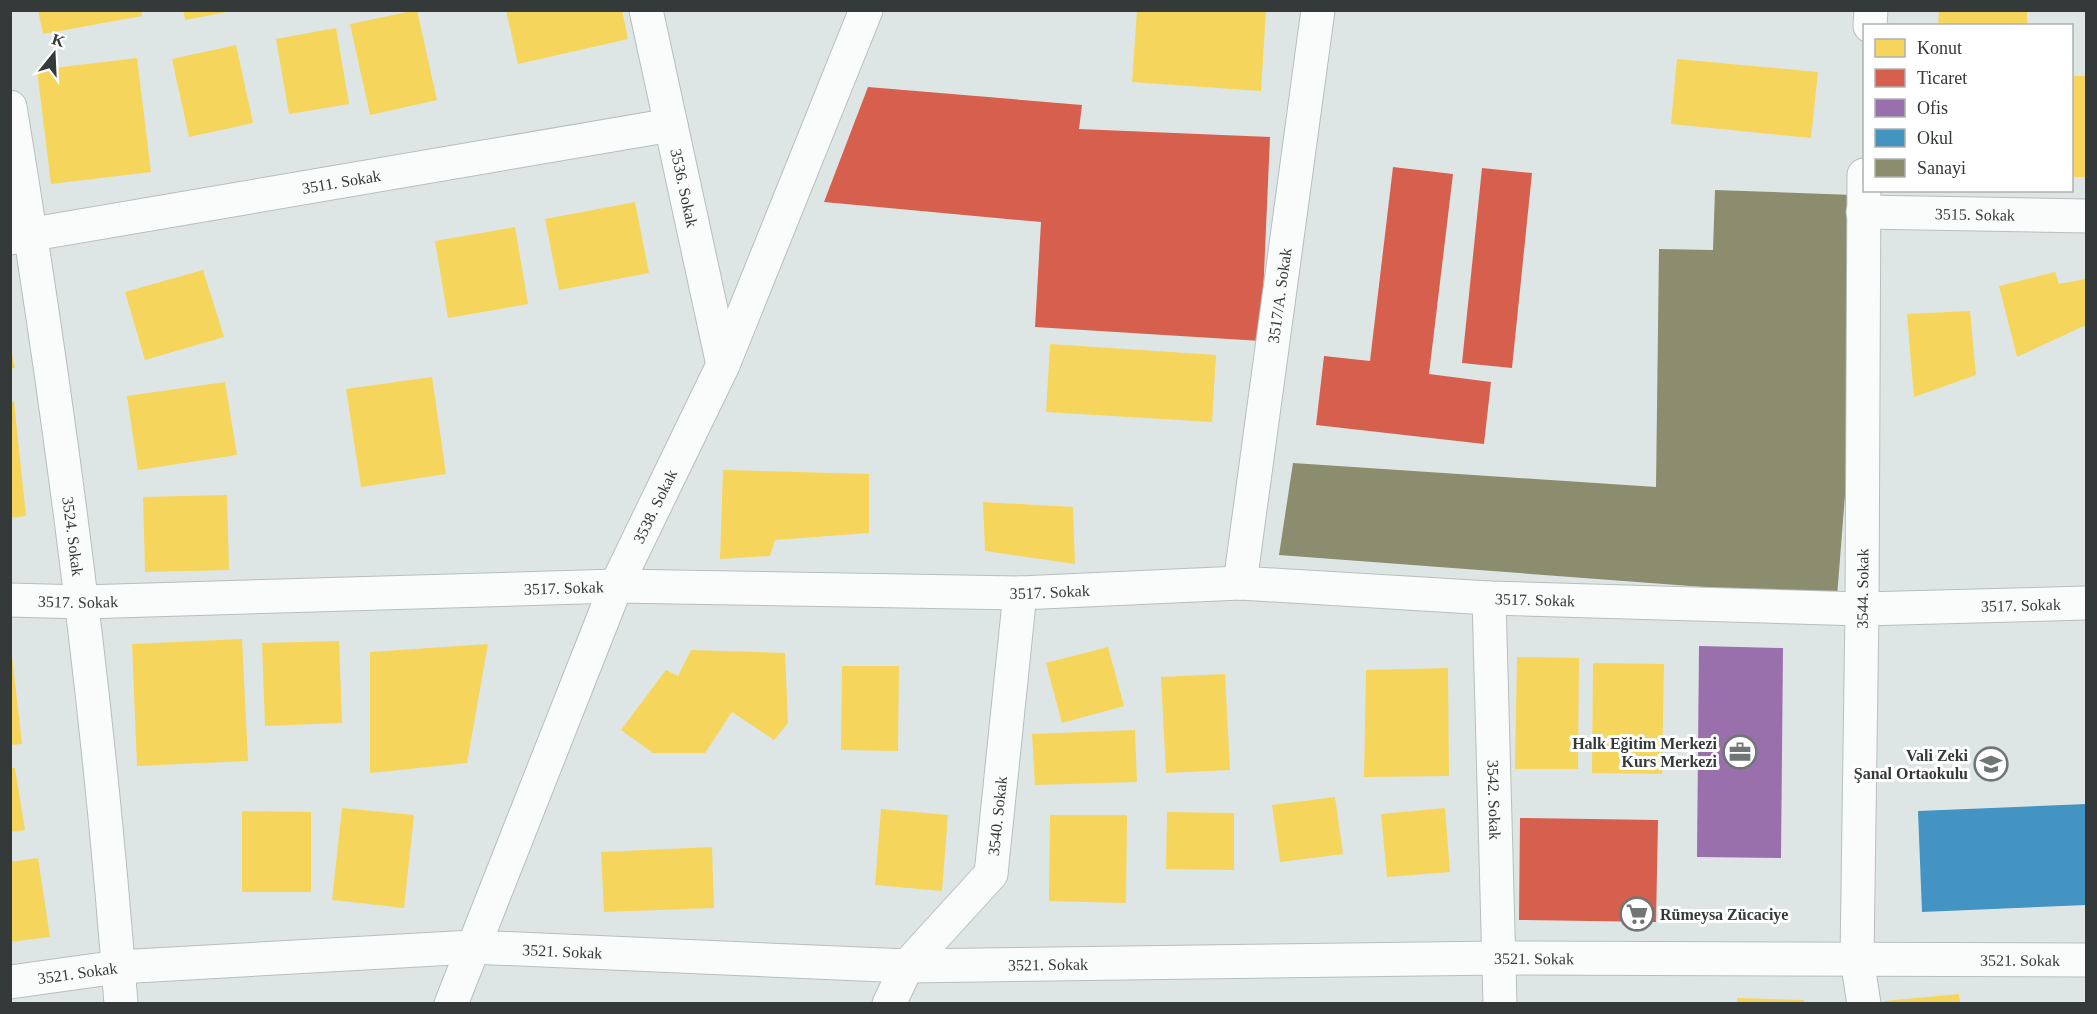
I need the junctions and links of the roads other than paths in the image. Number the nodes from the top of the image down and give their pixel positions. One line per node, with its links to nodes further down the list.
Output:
1 (646, 10): 5 (street, 3536. Sokak)
2 (866, 10): 10 (street, 3538. Sokak)
3 (1318, 10): 11 (street, 3517/A. Sokak)
4 (10, 107): 9 (street, 3524. Sokak)
5 (671, 125): 9 (street, 3511. Sokak); 10 (street, 3536. Sokak)
6 (1864, 192): 7 (street, 3544. Sokak)
7 (1863, 212): 8 (street, 3515. Sokak); 18 (street, 3544. Sokak)
8 (2086, 216)
9 (21, 237): 16 (street, 3524. Sokak)
10 (723, 365): 12 (street, 3538. Sokak)
11 (1240, 583): 13 (street, 3517. Sokak); 14 (street, 3517. Sokak)
12 (616, 586): 13 (street, 3517. Sokak); 16 (street, 3517. Sokak); 19 (street, 3538. Sokak)
13 (1020, 593): 24 (street, 3540. Sokak)
14 (1489, 598): 18 (street, 3517. Sokak); 20 (street, 3542. Sokak)
15 (10, 600): 16 (street, 3517. Sokak)
16 (83, 602): 23 (street, 3524. Sokak)
17 (2086, 603): 18 (street, 3517. Sokak)
18 (1862, 609): 21 (street, 3544. Sokak)
19 (472, 947): 23 (street, 3521. Sokak); 24 (street, 3521. Sokak); 27 (street, 3538. Sokak)
20 (1500, 958): 21 (street, 3521. Sokak); 24 (street, 3521. Sokak); 29 (street, 3542. Sokak)
21 (1857, 959): 22 (street, 3521. Sokak); 30 (street, 3544. Sokak)
22 (2086, 960)
23 (118, 966): 25 (street, 3521. Sokak); 26 (street, 3524. Sokak)
24 (907, 966): 28 (street, 3540. Sokak)
25 (10, 982)
26 (121, 1004)
27 (451, 1004)
28 (889, 1004)
29 (1500, 1004)
30 (1864, 1004)

